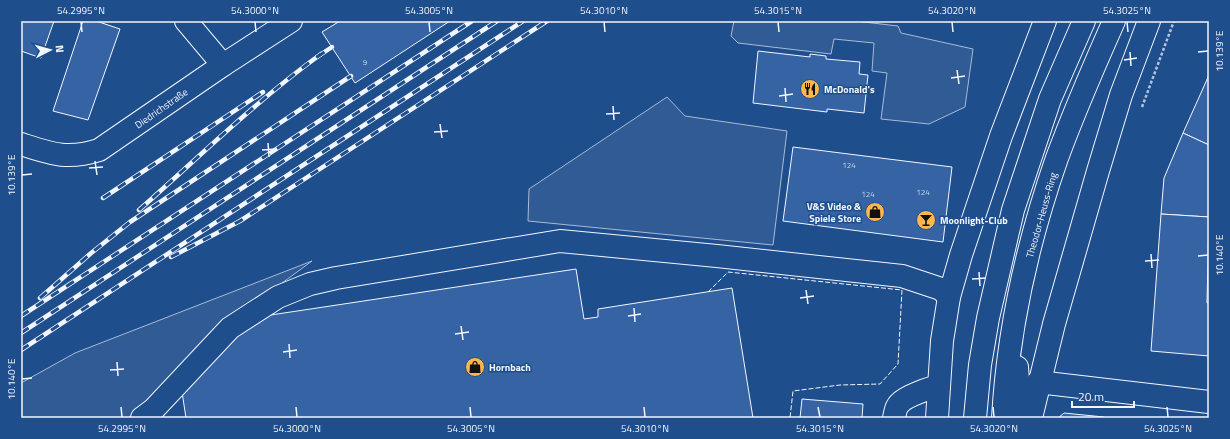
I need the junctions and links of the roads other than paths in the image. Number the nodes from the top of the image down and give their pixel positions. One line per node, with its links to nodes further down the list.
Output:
1 (186, 21): 7 (main road)
2 (291, 21): 7 (main road, Diedrichstraße)
3 (1045, 21): 9 (main road)
4 (1084, 21): 17 (main road)
5 (1114, 21): 10 (main road, Theodor-Heuss-Ring)
6 (1149, 21): 11 (main road)
7 (223, 65): 8 (main road, Diedrichstraße)
8 (21, 144)
9 (950, 297): 12 (main road); 14 (main road)
10 (1014, 323): 18 (main road, Theodor-Heuss-Ring); 19 (main road)
11 (1038, 382): 13 (main road); 20 (main road)
12 (939, 386): 15 (main road); 16 (main road)
13 (1209, 402)
14 (142, 418)
15 (894, 418)
16 (937, 418)
17 (975, 418)
18 (1003, 418)
19 (1021, 418)
20 (1031, 418)

